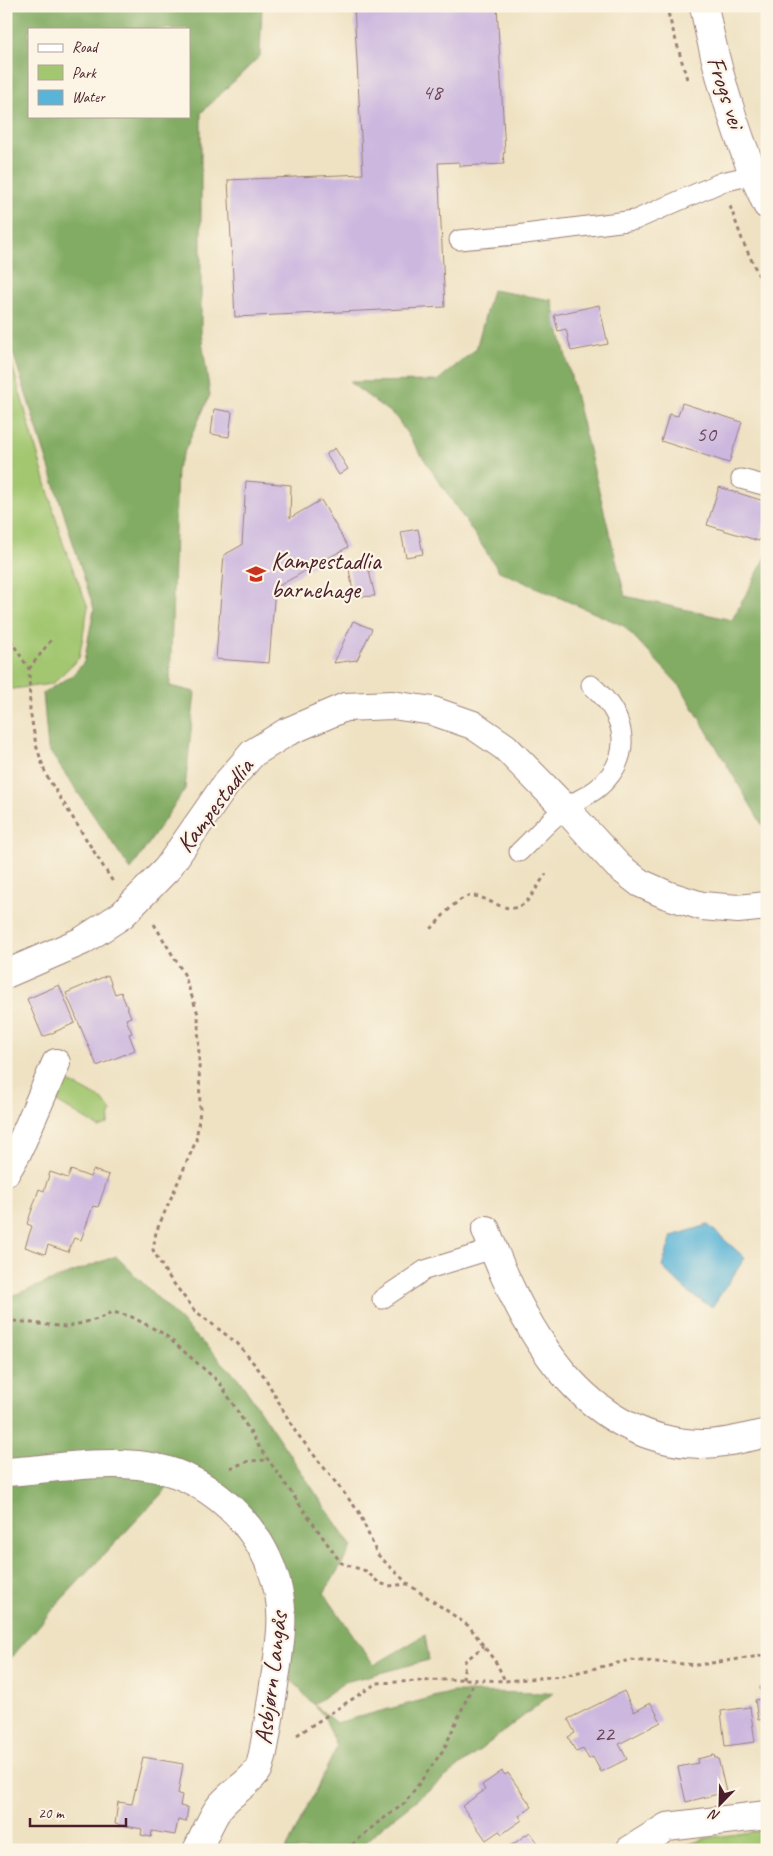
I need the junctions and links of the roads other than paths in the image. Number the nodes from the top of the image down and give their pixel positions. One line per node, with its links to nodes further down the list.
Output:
1 (704, 6): 2 (street, Frogs vei)
2 (753, 175): 3 (street, Frogs vei); 4 (lane)
3 (767, 204)
4 (459, 240)
5 (741, 478): 6 (lane)
6 (767, 486)
7 (591, 685): 8 (lane)
8 (565, 808): 9 (lane); 10 (street, Kampestadlia); 11 (street, Kampestadlia)
9 (519, 852)
10 (767, 906)
11 (6, 974)
12 (56, 1063): 13 (street)
13 (6, 1172)
14 (489, 1240): 15 (lane); 16 (street)
15 (382, 1300)
16 (767, 1432)
17 (6, 1472): 19 (street, Asbjørn Langås)
18 (767, 1814): 20 (street)
19 (197, 1850)
20 (630, 1850)

